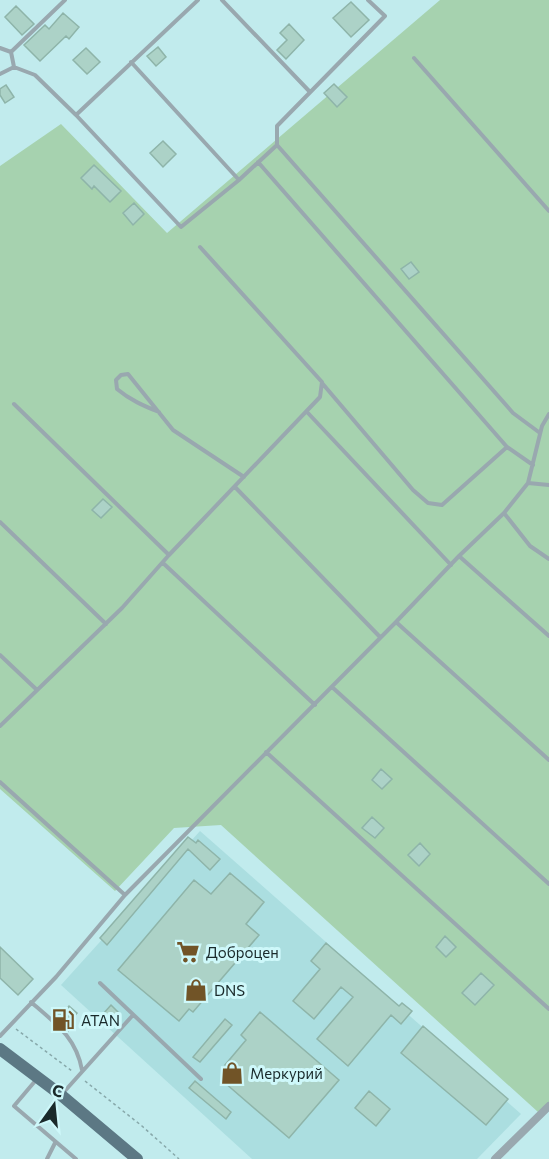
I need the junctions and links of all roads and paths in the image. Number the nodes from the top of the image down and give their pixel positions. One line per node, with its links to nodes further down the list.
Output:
1 (65, 0): 6 (lane)
2 (198, 0): 8 (lane)
3 (222, 0): 11 (lane)
4 (368, 0): 11 (lane)
5 (0, 48): 6 (lane)
6 (11, 52): 9 (lane)
7 (414, 58): 16 (lane)
8 (131, 62): 12 (lane); 15 (lane)
9 (14, 67): 10 (lane); 12 (lane)
10 (0, 75)
11 (310, 92): 13 (lane)
12 (76, 115): 15 (lane)
13 (277, 145): 14 (lane); 23 (lane)
14 (258, 162): 15 (lane); 24 (lane)
15 (239, 180)
16 (549, 211)
17 (200, 248): 18 (lane)
18 (322, 382): 21 (lane); 24 (lane)
19 (14, 404): 32 (lane)
20 (159, 412): 20 (lane); 26 (lane)
21 (307, 412): 26 (lane); 36 (lane)
22 (549, 414): 23 (lane)
23 (540, 433): 25 (lane)
24 (507, 447): 25 (lane)
25 (533, 465): 27 (lane)
26 (244, 477): 29 (lane)
27 (528, 483): 28 (lane); 30 (lane)
28 (549, 485)
29 (235, 487): 32 (lane); 40 (lane)
30 (504, 513): 33 (lane); 34 (lane)
31 (0, 522): 38 (lane)
32 (169, 555): 35 (lane)
33 (459, 556): 36 (lane); 39 (lane)
34 (549, 559)
35 (163, 563): 38 (lane); 44 (lane)
36 (451, 565): 37 (lane)
37 (396, 622): 40 (lane); 47 (lane)
38 (106, 624): 43 (lane)
39 (549, 636)
40 (380, 637): 42 (lane)
41 (0, 655): 43 (lane)
42 (332, 687): 44 (lane); 49 (lane)
43 (37, 690): 45 (lane)
44 (315, 705): 46 (lane)
45 (0, 726)
46 (266, 752): 50 (lane); 53 (lane)
47 (549, 760)
48 (0, 782): 50 (lane)
49 (549, 884)
50 (125, 895): 52 (lane)
51 (100, 983): 54 (lane)
52 (31, 1002): 55 (lane); 58 (lane)
53 (549, 1009)
54 (133, 1015): 58 (lane); 61 (lane)
55 (10, 1025): 56 (lane); 59 (path)
56 (0, 1036)
57 (0, 1049): 60 (main road)
58 (83, 1070): 59 (lane)
59 (78, 1076): 62 (lane); 68 (path)
60 (38, 1077): 62 (main road); 64 (lane)
61 (201, 1079)
62 (61, 1095): 67 (main road)
63 (549, 1106): 69 (street)
64 (56, 1143): 65 (lane); 66 (lane)
65 (47, 1159)
66 (76, 1159)
67 (137, 1159)
68 (179, 1159)
69 (495, 1159)

